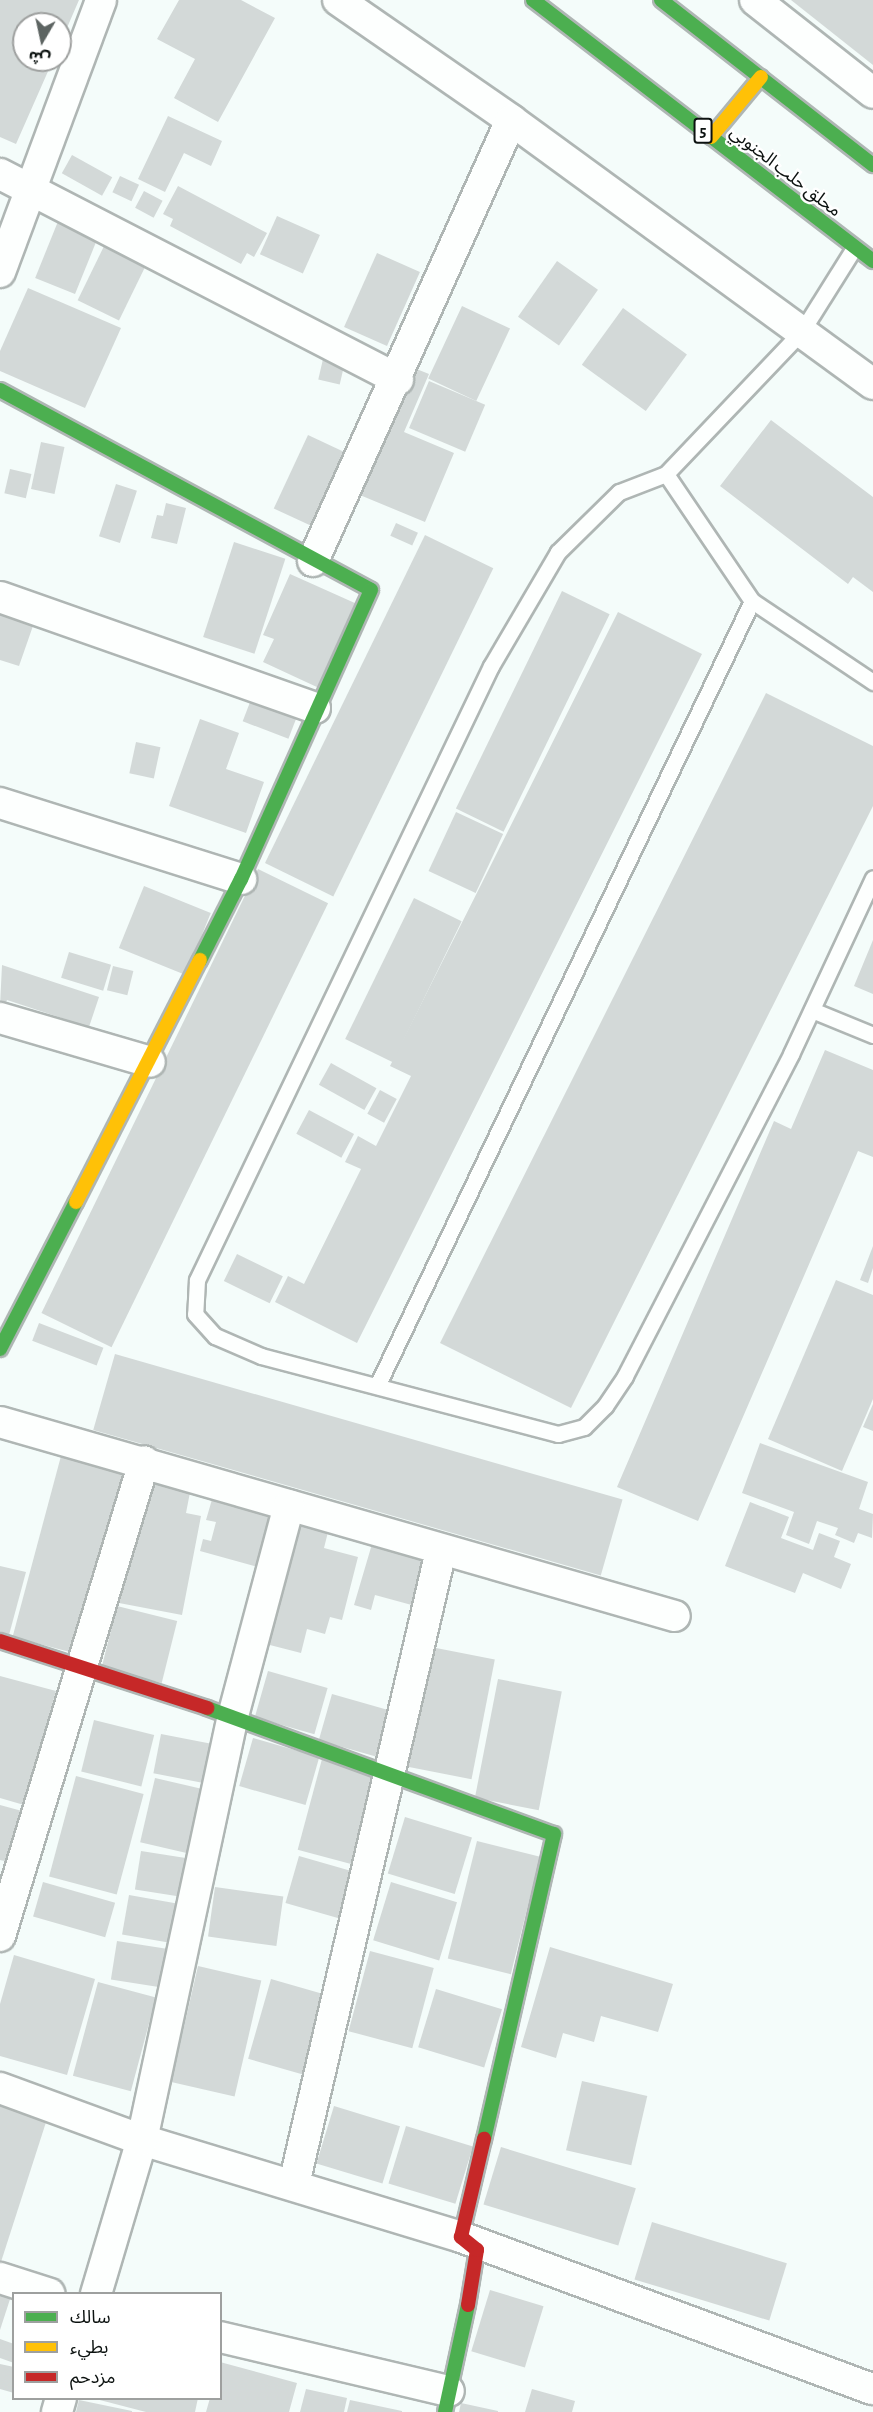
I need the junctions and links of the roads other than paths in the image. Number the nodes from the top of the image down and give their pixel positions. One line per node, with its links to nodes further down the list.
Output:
1 (101, 0): 12 (street)
2 (338, 0): 8 (street)
3 (533, 0): 9 (main road, محلق حلب الجنوبي / 5)
4 (661, 0): 6 (main road)
5 (755, 0): 7 (street)
6 (761, 77): 9 (main road); 10 (main road)
7 (873, 93)
8 (511, 120): 16 (street); 17 (street)
9 (711, 137): 13 (main road, محلق حلب الجنوبي / 5)
10 (873, 165)
11 (0, 174): 12 (street)
12 (32, 191): 15 (street); 17 (street)
13 (854, 248): 14 (main road, محلق حلب الجنوبي / 5); 16 (lane)
14 (873, 261)
15 (0, 272)
16 (802, 331): 18 (street); 20 (lane)
17 (398, 379): 21 (street)
18 (873, 384)
19 (0, 390): 21 (main road)
20 (666, 474): 23 (lane); 34 (lane)
21 (313, 561): 25 (main road)
22 (0, 597): 25 (street)
23 (752, 601): 24 (lane); 34 (lane)
24 (873, 682)
25 (315, 708): 28 (main road)
26 (0, 803): 28 (street)
27 (873, 878): 29 (lane)
28 (241, 879): 32 (main road)
29 (812, 1010): 31 (lane); 34 (lane)
30 (0, 1018): 32 (street)
31 (873, 1035)
32 (150, 1062): 33 (main road)
33 (0, 1349)
34 (377, 1386)
35 (0, 1422): 36 (street)
36 (144, 1461): 37 (street); 41 (street)
37 (289, 1505): 38 (street); 42 (street)
38 (441, 1551): 39 (street); 43 (street)
39 (675, 1616)
40 (0, 1641): 41 (main road)
41 (84, 1667): 42 (main road); 44 (street)
42 (234, 1716): 43 (main road); 46 (street)
43 (392, 1773): 47 (street); 48 (main road)
44 (0, 1936)
45 (0, 2088): 46 (street)
46 (142, 2140): 47 (street); 51 (street)
47 (294, 2184): 48 (street)
48 (460, 2237): 53 (street); 54 (main road)
49 (0, 2278): 50 (street)
50 (44, 2292)
51 (97, 2292)
52 (222, 2338): 54 (street)
53 (873, 2389)
54 (447, 2401)

